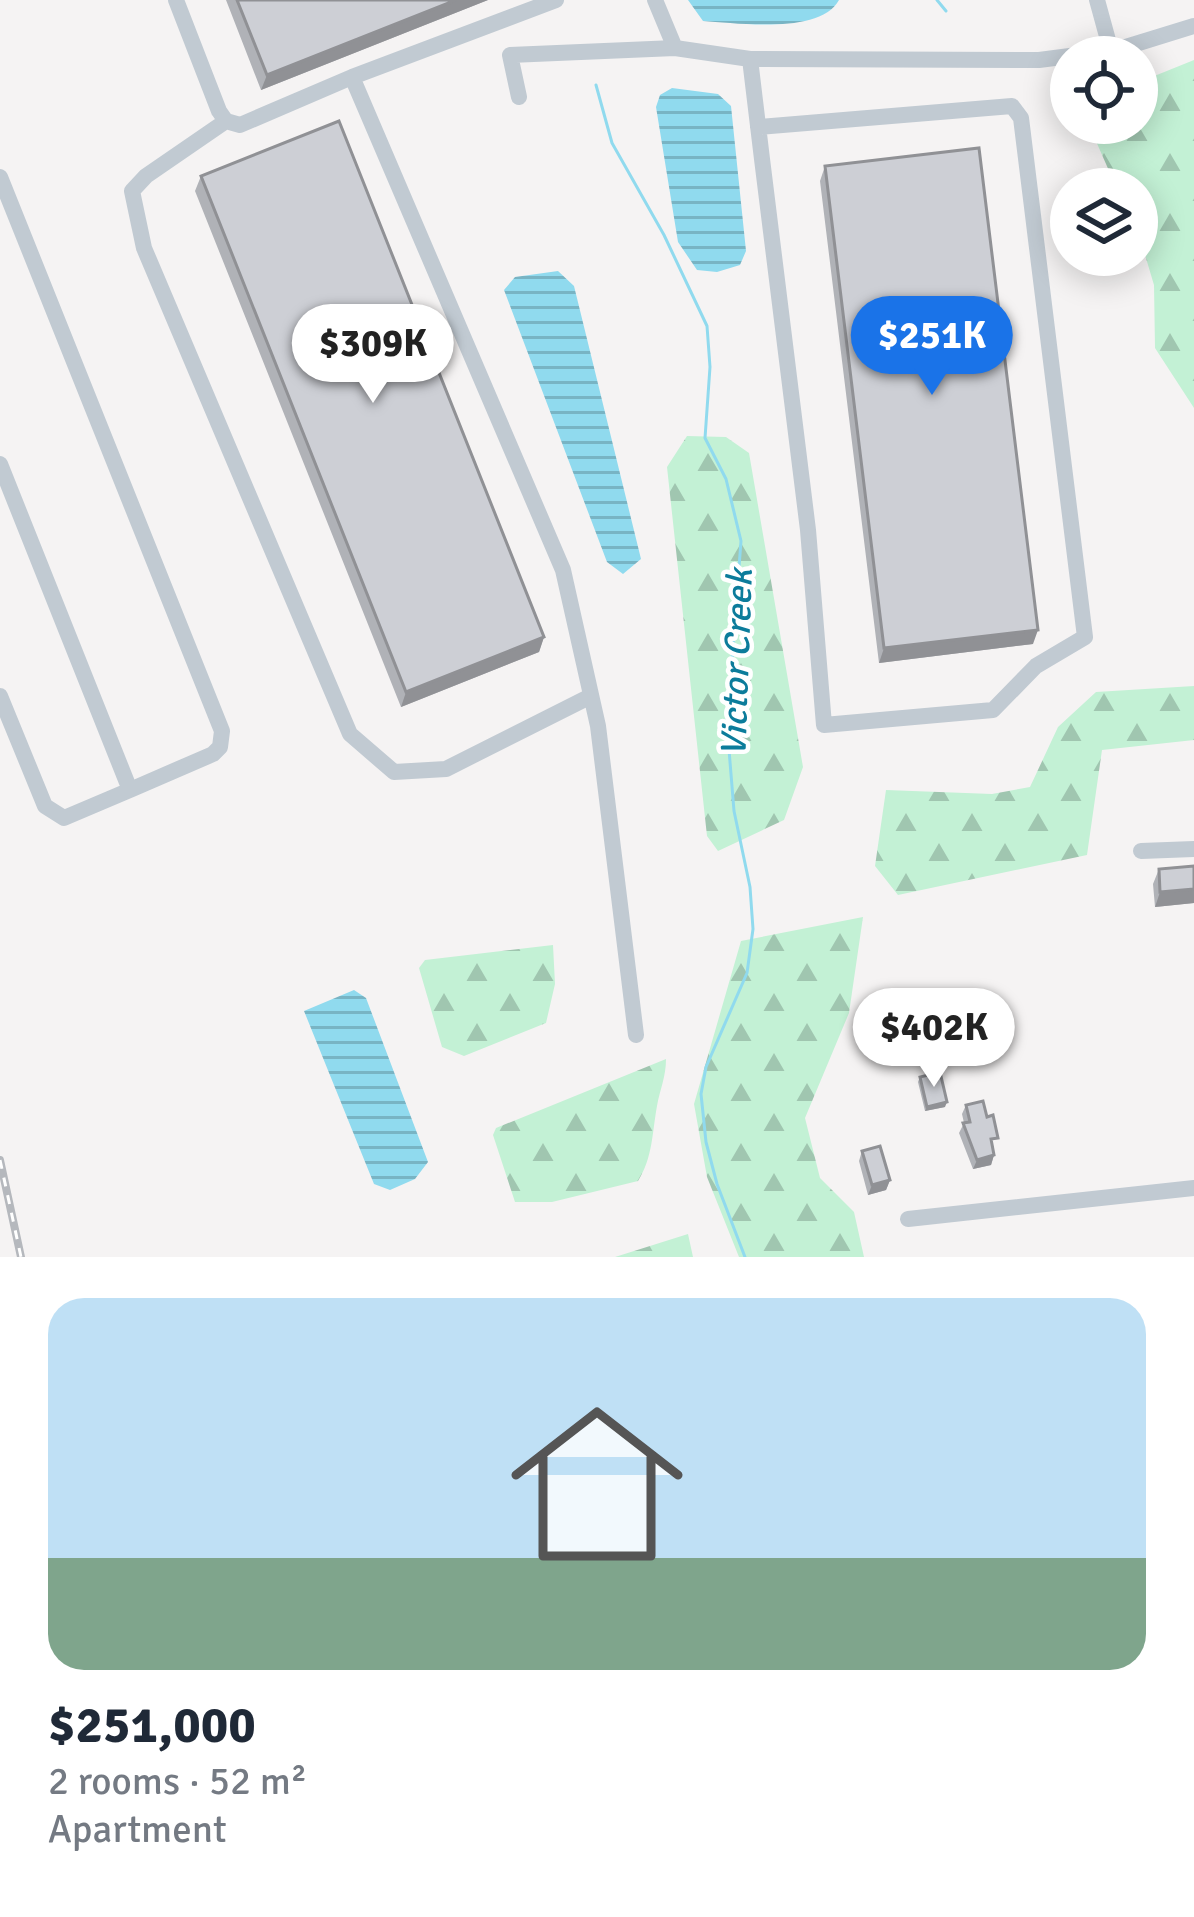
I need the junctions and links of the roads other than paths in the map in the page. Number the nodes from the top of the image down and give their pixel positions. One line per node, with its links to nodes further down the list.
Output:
1 (176, 0): 13 (street)
2 (556, 0): 11 (street)
3 (655, 0): 8 (street)
4 (1097, 0): 6 (street)
5 (1194, 26): 7 (street)
6 (1107, 36)
7 (1158, 37)
8 (675, 48): 9 (street); 12 (street)
9 (750, 58): 10 (street); 14 (street)
10 (1050, 59)
11 (352, 76): 13 (street); 18 (street)
12 (519, 97)
13 (226, 121): 18 (street)
14 (758, 127): 14 (street)
15 (0, 177): 19 (street)
16 (0, 464): 19 (street)
17 (0, 696): 19 (street)
18 (591, 696): 22 (street)
19 (130, 790)
20 (1194, 849): 21 (street)
21 (1141, 851)
22 (636, 1035)
23 (1194, 1188): 24 (street)
24 (908, 1219)

